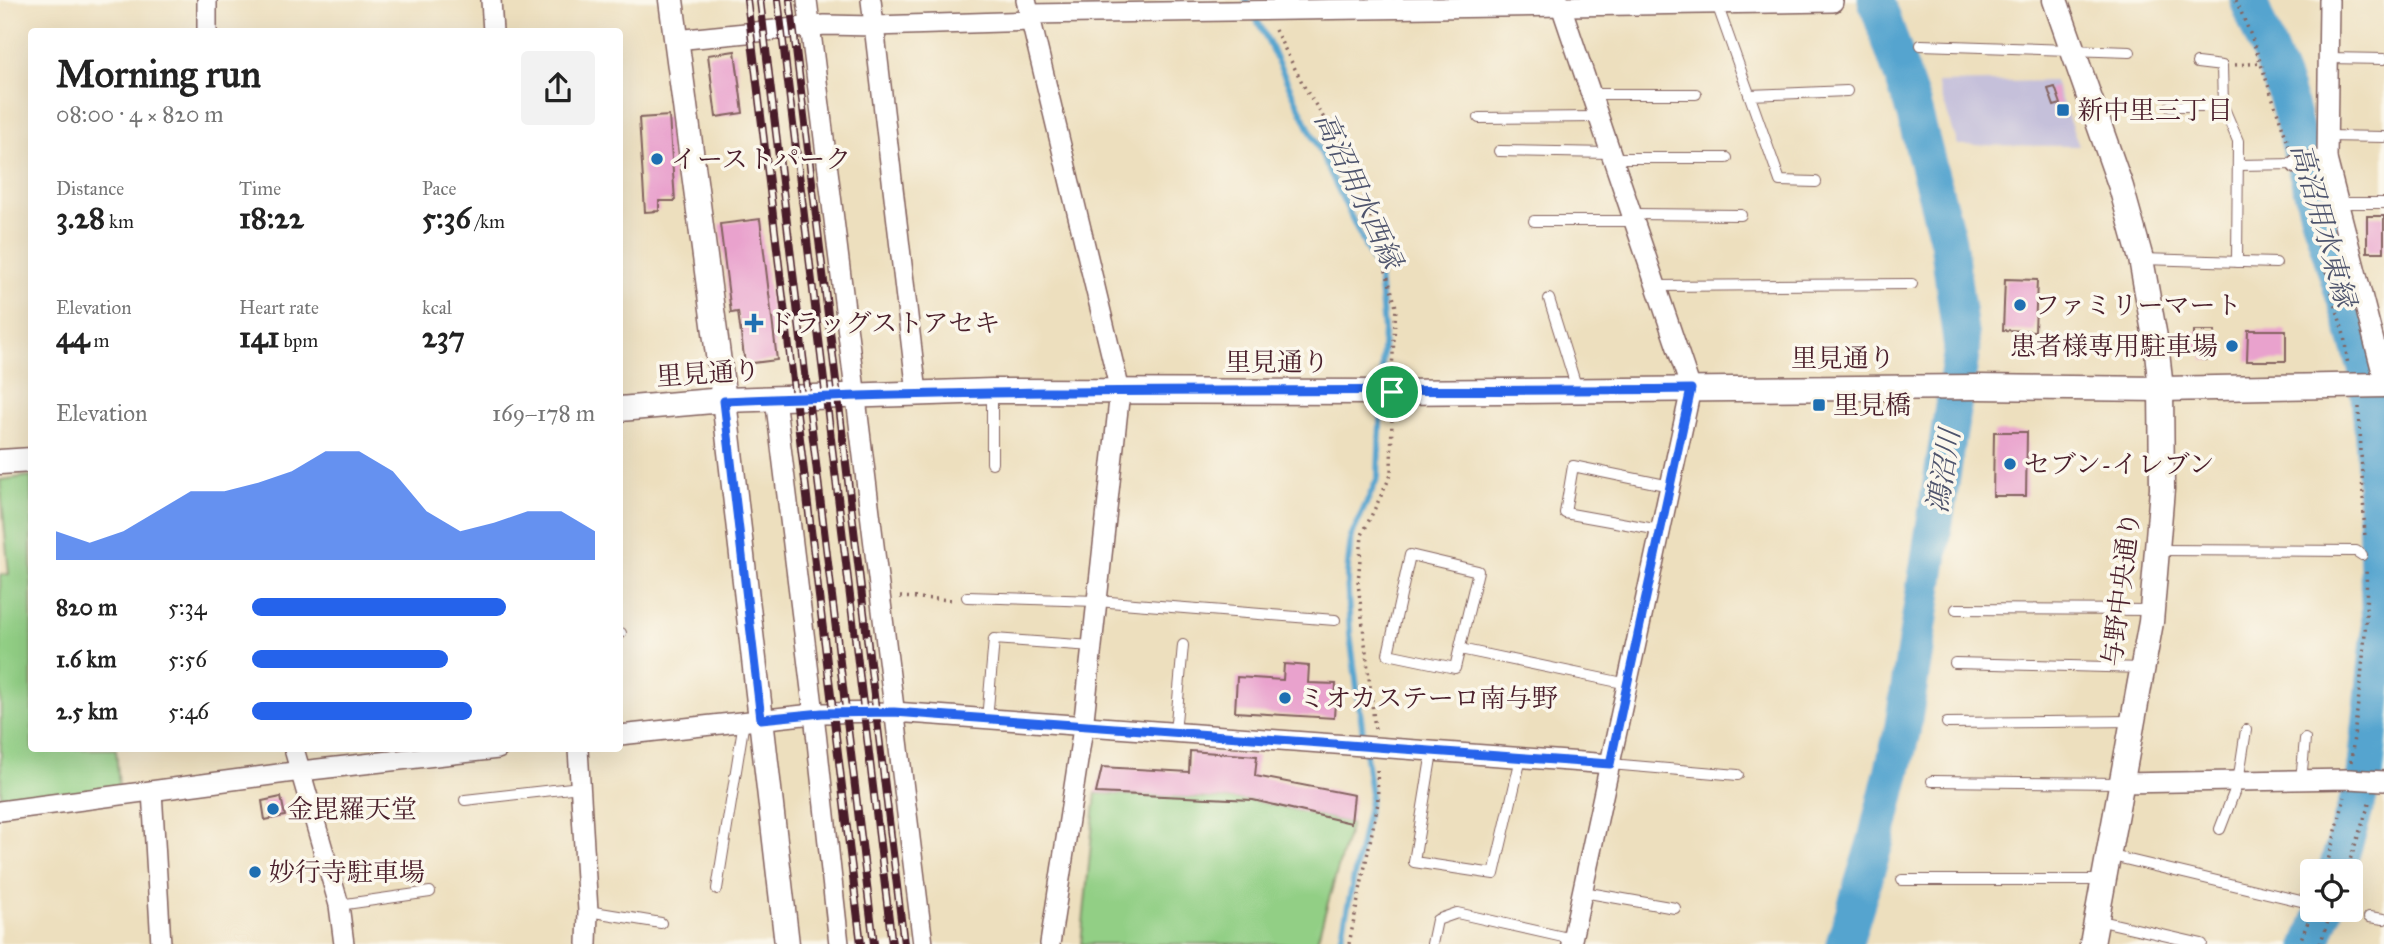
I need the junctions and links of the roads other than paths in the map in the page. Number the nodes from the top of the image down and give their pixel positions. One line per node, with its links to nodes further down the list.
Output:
1 (207, 0): 14 (street)
2 (491, 0): 15 (street)
3 (671, 0): 16 (street)
4 (807, 0): 13 (street)
5 (871, 0): 12 (street)
6 (2055, 0): 18 (street, 与野中央通り)
7 (2329, 0): 20 (street)
8 (1833, 2): 10 (street)
9 (1560, 3): 10 (street); 11 (street); 24 (street)
10 (1717, 4): 26 (lane)
11 (1029, 11): 12 (street); 55 (street)
12 (874, 26): 13 (street); 56 (street)
13 (810, 27): 16 (street); 57 (street)
14 (207, 28)
15 (493, 28)
16 (676, 40): 59 (street)
17 (1921, 45): 18 (lane)
18 (2072, 48): 19 (lane); 44 (street, 与野中央通り)
19 (2130, 52)
20 (2328, 58): 21 (lane); 31 (street)
21 (2384, 60)
22 (2197, 63): 28 (lane)
23 (1847, 91): 26 (lane)
24 (1591, 94): 25 (lane); 29 (street)
25 (1696, 94)
26 (1749, 95): 38 (lane)
27 (2170, 106): 28 (lane)
28 (2223, 106): 37 (lane)
29 (1599, 117): 30 (lane); 34 (street)
30 (1479, 118)
31 (2327, 136): 32 (lane); 36 (street)
32 (2384, 137)
33 (1499, 151): 34 (lane)
34 (1612, 156): 35 (lane); 42 (street)
35 (1727, 158)
36 (2313, 161): 37 (lane); 39 (street)
37 (2238, 165): 45 (lane)
38 (1816, 182)
39 (2338, 202): 40 (lane); 50 (street)
40 (2384, 203)
41 (1741, 215): 42 (lane)
42 (1633, 217): 43 (lane); 48 (street)
43 (1534, 221)
44 (2141, 259): 45 (lane); 53 (street, 与野中央通り)
45 (2237, 262): 46 (lane)
46 (2276, 263)
47 (1912, 284): 48 (lane)
48 (1657, 286): 51 (street)
49 (1549, 299): 52 (lane)
50 (2372, 385): 53 (street)
51 (1691, 389): 52 (street, 里見通り); 53 (street, 里見通り); 64 (street)
52 (1577, 390): 55 (street, 里見通り)
53 (2161, 390): 66 (street, 与野中央通り)
54 (992, 391): 55 (street, 里見通り); 56 (street, 里見通り); 63 (lane)
55 (1120, 391): 69 (street)
56 (917, 393): 57 (street, 里見通り)
57 (856, 396): 58 (street, 里見通り); 79 (street)
58 (775, 398): 59 (street, 里見通り); 80 (street)
59 (724, 401): 60 (street, 里見通り); 81 (street)
60 (623, 409)
61 (28, 460): 62 (street)
62 (0, 462)
63 (992, 463)
64 (1670, 486): 65 (street); 65 (lane)
65 (1661, 530): 78 (street)
66 (2158, 550): 67 (lane); 71 (street, 与野中央通り)
67 (2364, 560)
68 (967, 597): 69 (lane)
69 (1097, 601): 72 (lane); 74 (street)
70 (1956, 609): 71 (lane)
71 (2152, 610): 77 (street, 与野中央通り)
72 (1335, 620)
73 (1183, 645): 87 (lane)
74 (1092, 646): 82 (lane); 85 (street)
75 (1460, 649): 75 (lane); 78 (lane)
76 (1955, 663): 77 (lane)
77 (2142, 668): 83 (street, 与野中央通り)
78 (1628, 684): 96 (street)
79 (894, 712): 80 (street); 82 (street); 129 (street)
80 (814, 714): 81 (street); 128 (street)
81 (753, 720): 88 (street); 112 (lane); 127 (street)
82 (987, 720): 85 (street)
83 (2132, 721): 84 (lane); 102 (street, 与野中央通り)
84 (1947, 723)
85 (1083, 728): 87 (street); 130 (street)
86 (2246, 730): 101 (lane)
87 (1175, 734): 90 (street)
88 (623, 735)
89 (2305, 739): 100 (lane)
90 (1432, 751): 95 (street); 95 (lane)
91 (295, 752): 97 (street)
92 (439, 752): 94 (street)
93 (578, 752): 104 (street)
94 (400, 754): 97 (street)
95 (1521, 758): 96 (street)
96 (1610, 764): 98 (lane); 114 (street)
97 (301, 771): 105 (street); 116 (street)
98 (1738, 775)
99 (1932, 781): 102 (lane)
100 (2301, 781): 101 (street); 103 (street)
101 (2238, 782): 102 (street); 108 (lane)
102 (2121, 783): 109 (street, 与野中央通り)
103 (2377, 785)
104 (580, 786): 106 (lane); 118 (street)
105 (152, 791): 107 (street); 124 (street)
106 (465, 800)
107 (0, 811)
108 (2220, 829)
109 (2108, 855): 111 (street, 与野中央通り); 115 (lane)
110 (1902, 880): 111 (lane)
111 (2103, 880): 122 (street, 与野中央通り)
112 (717, 889)
113 (430, 892): 116 (lane)
114 (1583, 892): 117 (lane); 123 (street)
115 (2300, 904)
116 (339, 905): 125 (street)
117 (1675, 908)
118 (588, 911): 121 (lane); 126 (street)
119 (2369, 917): 120 (lane)
120 (2384, 919)
121 (661, 923)
122 (2094, 932): 132 (lane)
123 (1572, 941): 131 (lane)
124 (161, 944)
125 (344, 944)
126 (587, 944)
127 (787, 944)
128 (839, 944)
129 (922, 944)
130 (1050, 944)
131 (1432, 944)
132 (2202, 944)

